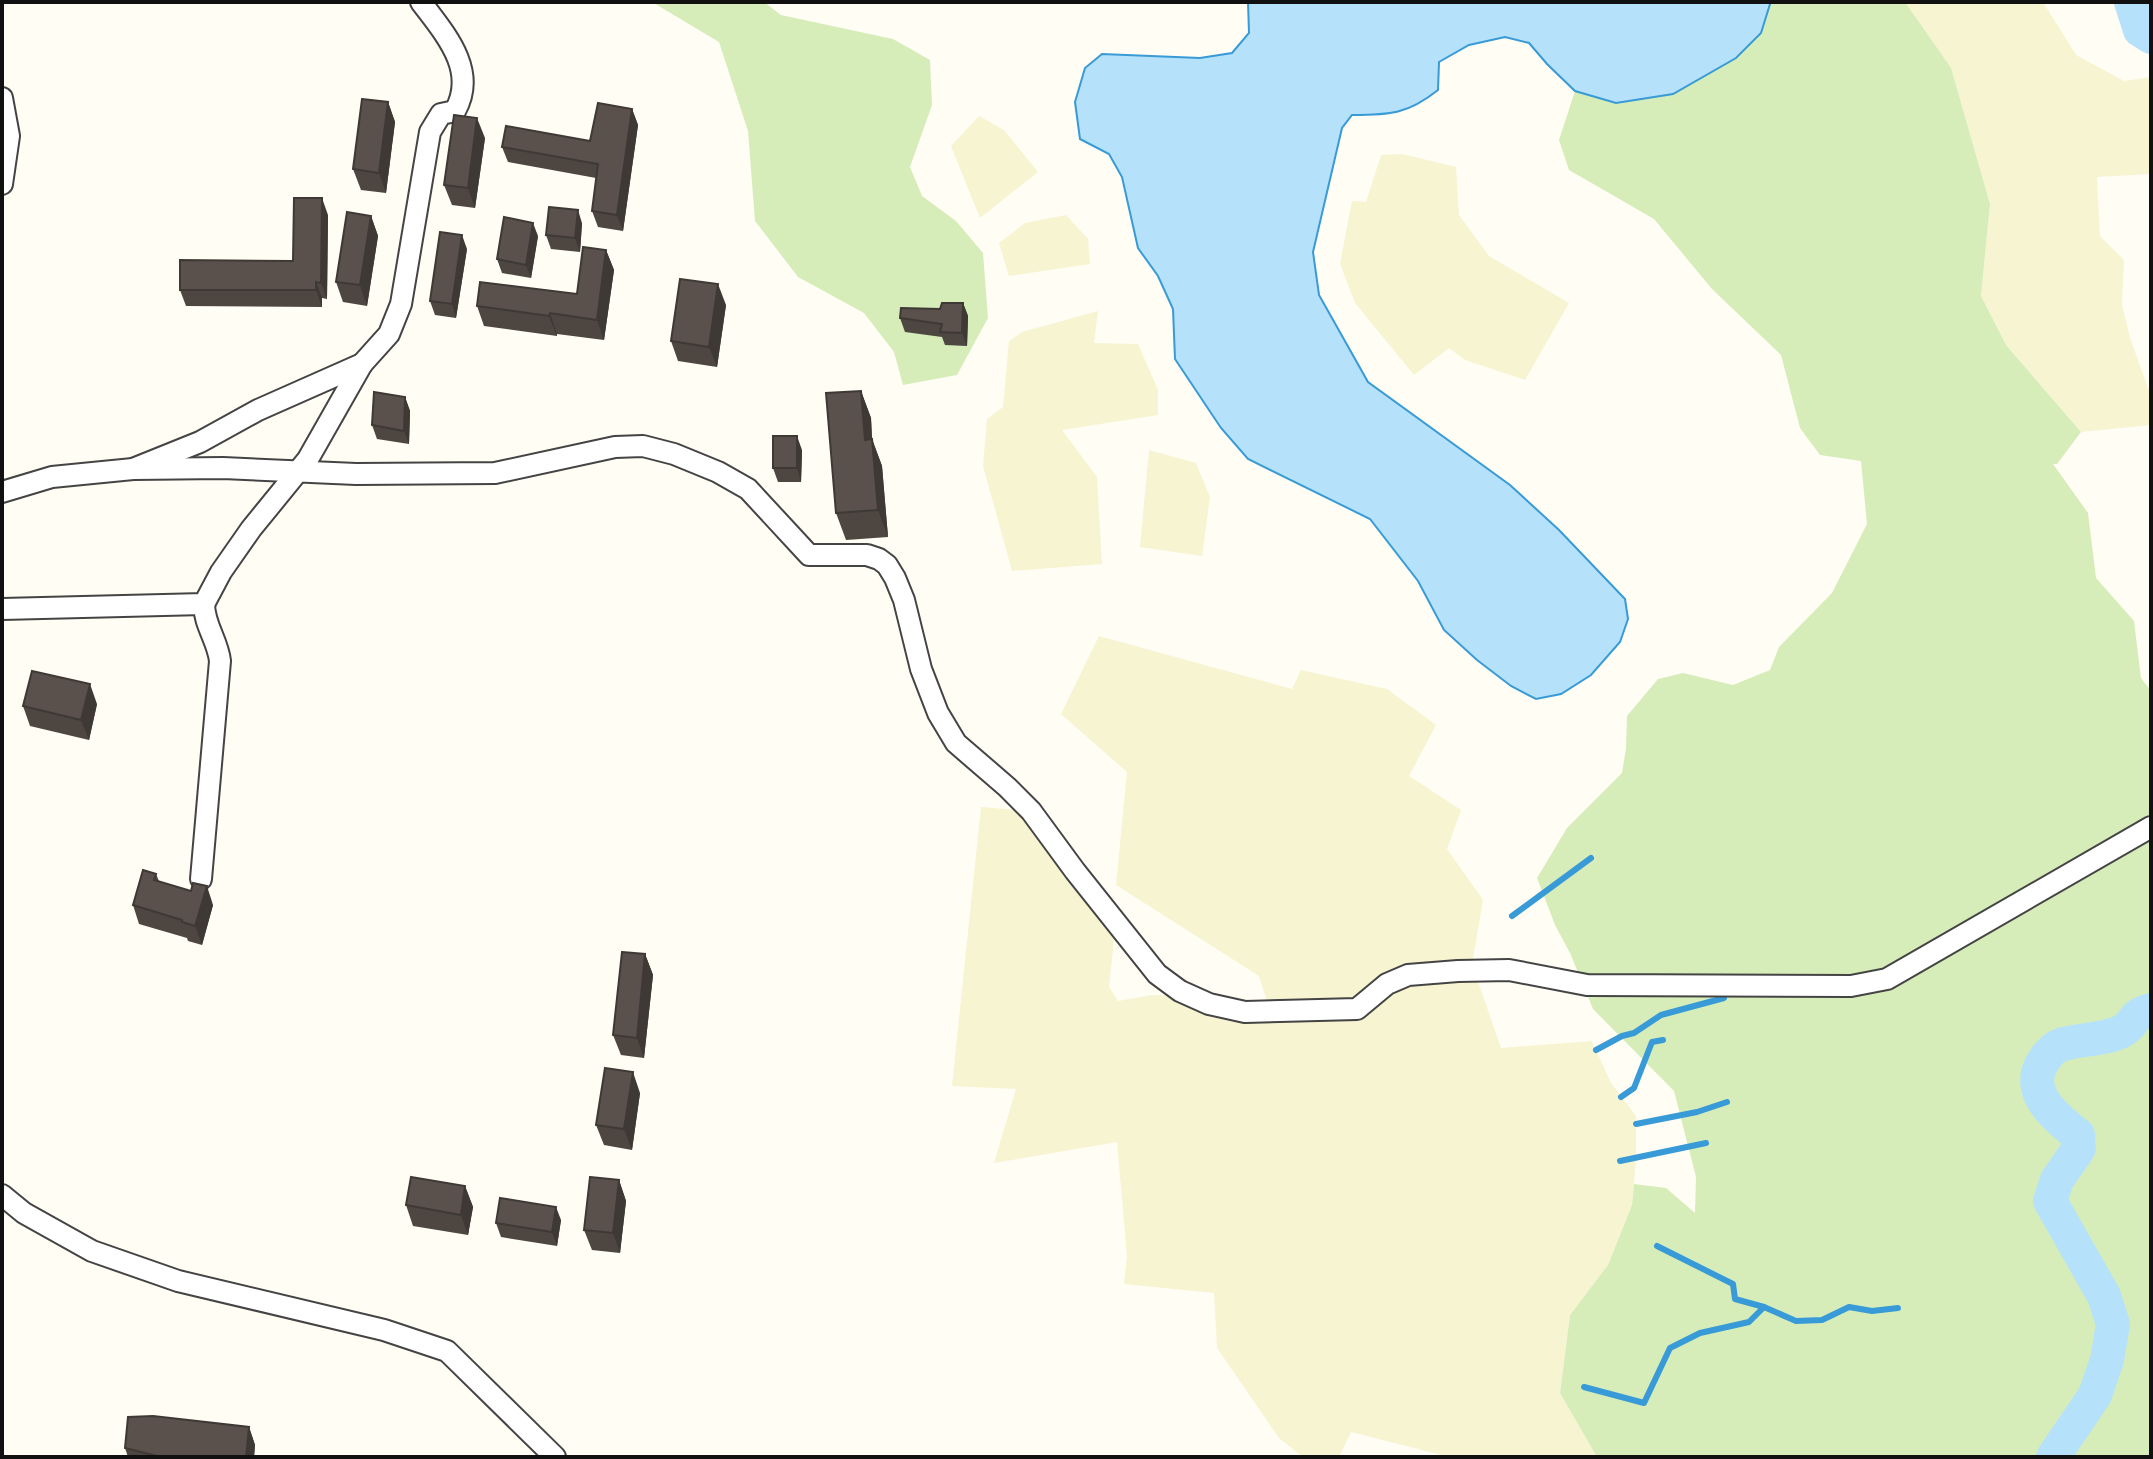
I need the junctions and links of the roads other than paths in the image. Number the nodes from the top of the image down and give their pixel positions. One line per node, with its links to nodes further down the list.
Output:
1 (421, 2): 4 (street)
2 (2, 98): 3 (street)
3 (2, 184)
4 (362, 364): 5 (street); 6 (street)
5 (133, 469): 6 (street); 7 (street)
6 (301, 470): 8 (street); 10 (street)
7 (2, 492)
8 (204, 604): 9 (street); 11 (street)
9 (2, 609)
10 (2151, 827)
11 (201, 879)
12 (2, 1195): 13 (street)
13 (555, 1457)

